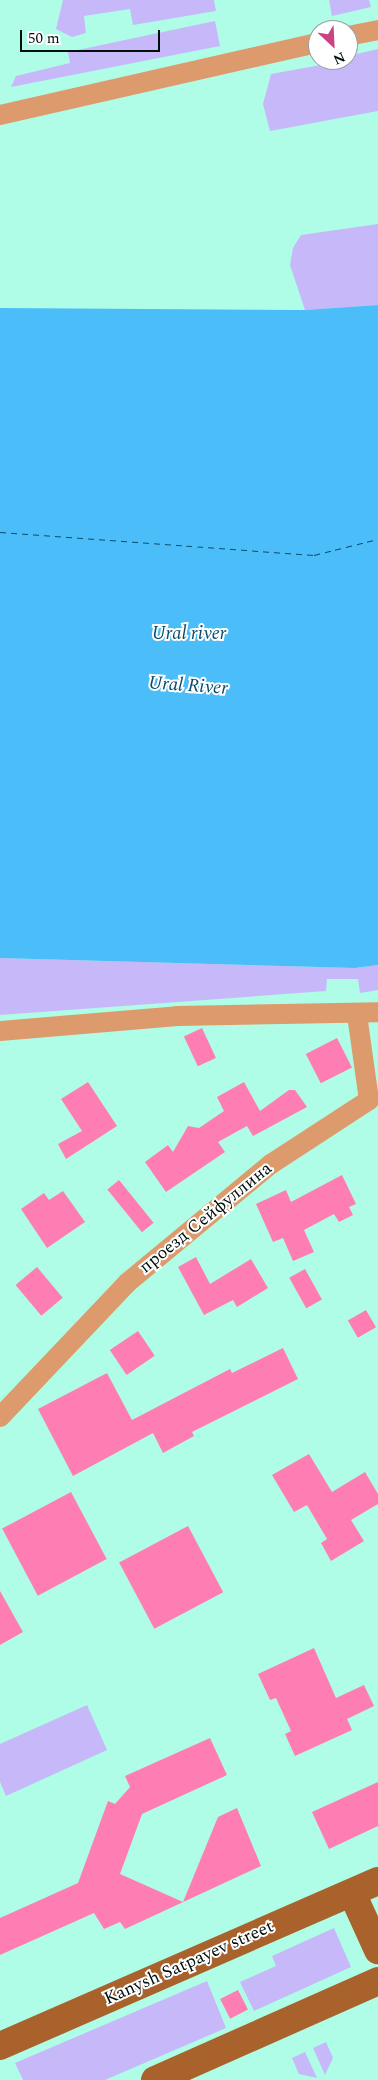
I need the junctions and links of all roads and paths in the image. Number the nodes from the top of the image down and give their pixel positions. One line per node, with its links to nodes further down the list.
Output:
1 (378, 30): 2 (street)
2 (358, 34)
3 (308, 45): 4 (street)
4 (0, 115)
5 (378, 1012): 6 (street)
6 (357, 1015): 7 (street); 8 (street, проезд Сейфуллина)
7 (0, 1031)
8 (0, 1417)
9 (378, 1881): 10 (main road, Kanysh Satpayev street)
10 (352, 1893): 11 (main road); 13 (main road, Kanysh Satpayev street)
11 (378, 1950)
12 (378, 1981): 14 (main road)
13 (0, 2046)
14 (155, 2080)

